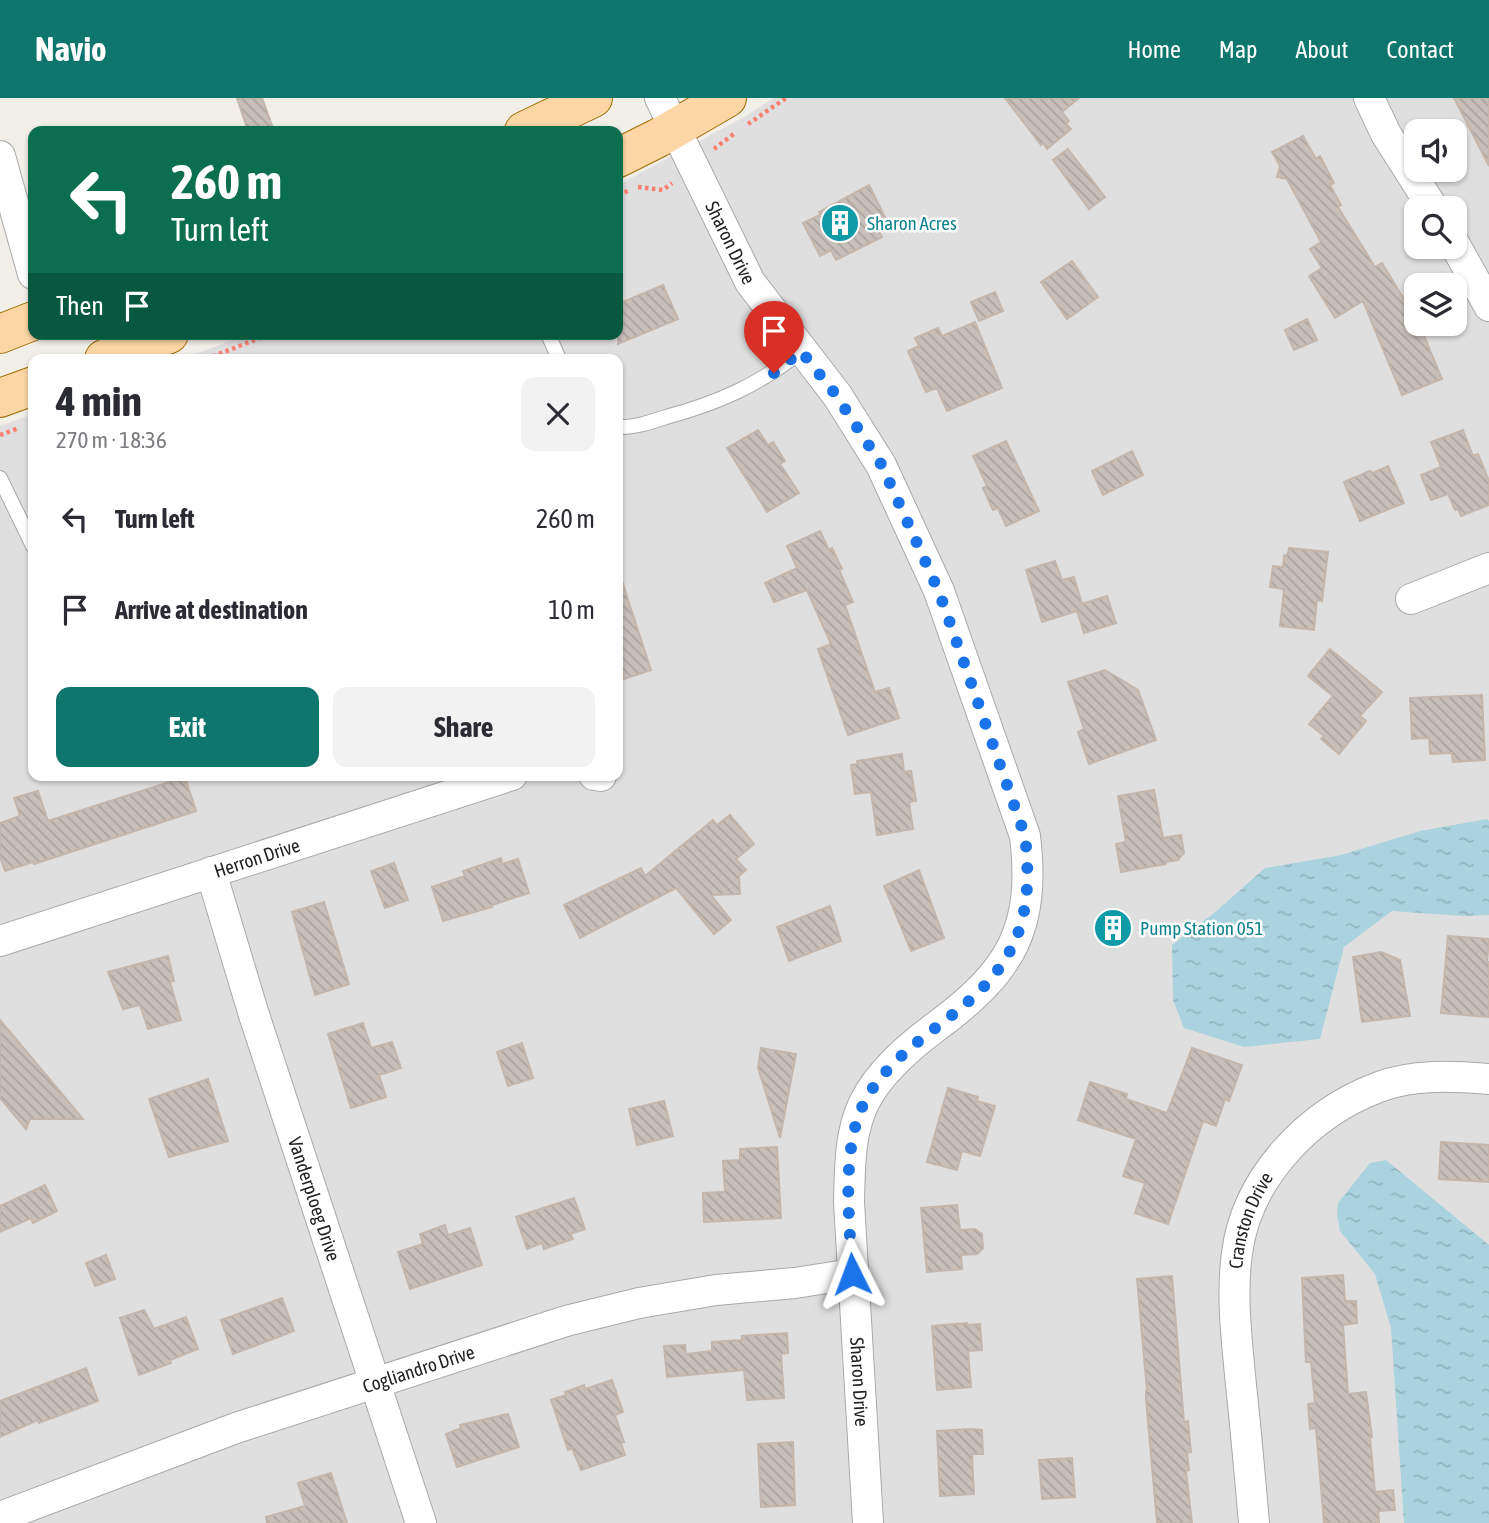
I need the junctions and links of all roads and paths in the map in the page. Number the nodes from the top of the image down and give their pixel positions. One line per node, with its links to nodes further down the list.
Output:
1 (593, 98): 5 (main road)
2 (727, 98): 4 (main road)
3 (1369, 98): 8 (street)
4 (668, 113): 6 (main road); 16 (street, Sharon Drive)
5 (534, 126)
6 (623, 154)
7 (0, 156): 9 (street)
8 (1425, 196)
9 (28, 256)
10 (1463, 259): 11 (street)
11 (1489, 306)
12 (28, 323): 13 (main road)
13 (0, 334)
14 (164, 340): 17 (main road)
15 (254, 340): 18 (path)
16 (801, 351): 21 (lane); 30 (street, Sharon Drive)
17 (120, 354)
18 (218, 354)
19 (28, 388): 20 (main road)
20 (0, 398)
21 (623, 426)
22 (0, 478): 23 (lane)
23 (28, 536)
24 (1489, 568): 25 (street)
25 (1411, 599)
26 (493, 781): 27 (street, Herron Drive)
27 (211, 872): 28 (street, Herron Drive); 31 (street, Vanderploeg Drive)
28 (0, 941)
29 (1489, 1079): 35 (street, Cranston Drive)
30 (852, 1274): 31 (street, Cogliandro Drive); 34 (street, Sharon Drive)
31 (375, 1384): 32 (street, Cogliandro Drive); 33 (street, Vanderploeg Drive)
32 (0, 1517)
33 (421, 1523)
34 (868, 1523)
35 (1254, 1523)

